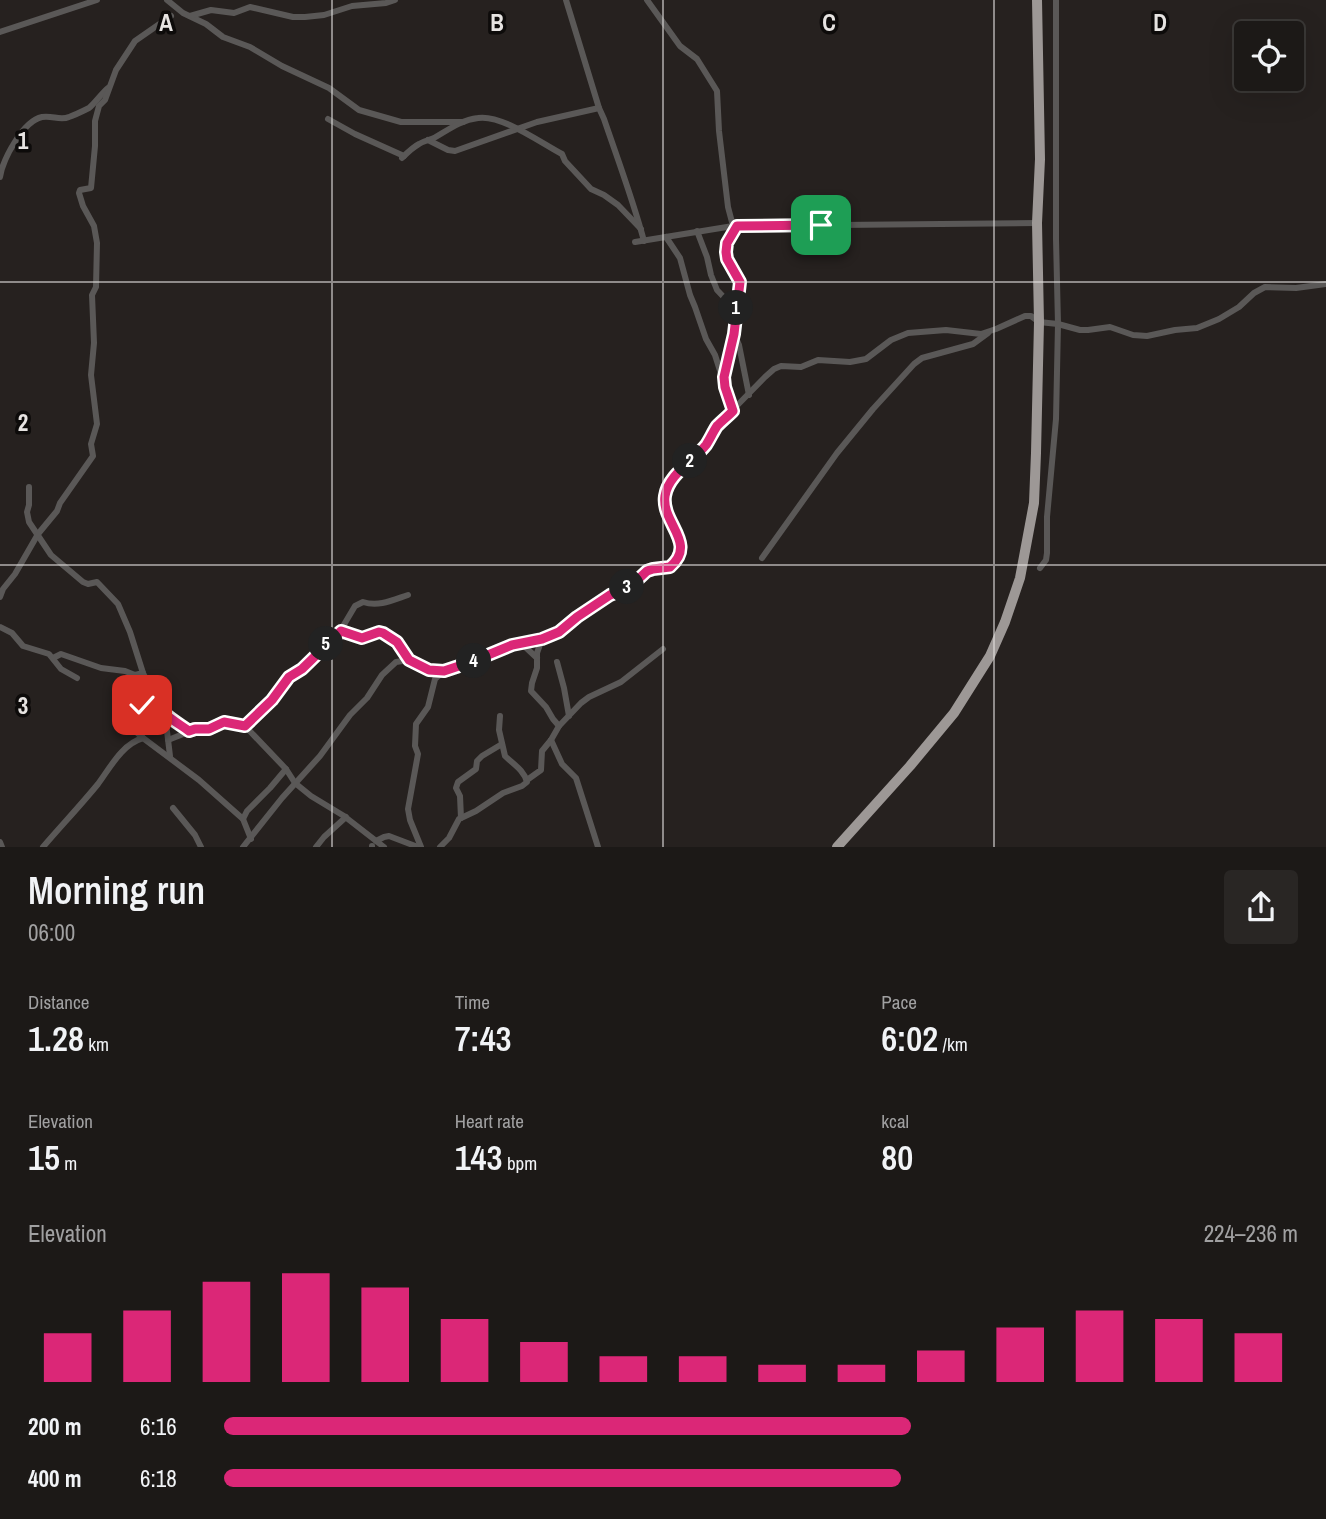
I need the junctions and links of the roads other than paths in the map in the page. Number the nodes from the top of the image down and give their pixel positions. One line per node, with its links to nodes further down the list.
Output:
1 (96, 0): 10 (street)
2 (167, 0): 9 (street)
3 (395, 0): 9 (street)
4 (566, 0): 12 (street)
5 (647, 0): 19 (street)
6 (1037, 0): 18 (highway)
7 (1056, 0): 28 (street)
8 (171, 16): 11 (street)
9 (188, 16): 14 (street)
10 (0, 32)
11 (108, 88): 17 (street); 35 (street)
12 (599, 108): 15 (street); 20 (street)
13 (328, 119): 16 (street)
14 (463, 122): 15 (street); 16 (street)
15 (518, 129): 16 (street); 20 (street)
16 (428, 140)
17 (0, 177)
18 (1037, 223): 19 (street); 27 (highway)
19 (735, 226): 21 (street); 26 (street)
20 (641, 229): 23 (street)
21 (697, 231): 22 (street); 26 (street)
22 (666, 237): 23 (street); 31 (street)
23 (644, 241): 24 (street)
24 (635, 242)
25 (1326, 284): 28 (street)
26 (736, 310): 30 (street)
27 (1039, 322): 28 (street); 29 (street); 82 (highway)
28 (1058, 324): 37 (street)
29 (990, 331): 32 (street); 36 (street)
30 (734, 334): 31 (street); 32 (street)
31 (724, 383): 33 (street)
32 (748, 395): 33 (street)
33 (733, 411): 42 (street)
34 (29, 487): 35 (street)
35 (38, 534): 39 (street); 50 (street)
36 (762, 558)
37 (1040, 568)
38 (408, 595): 41 (street)
39 (0, 597)
40 (0, 627): 45 (street)
41 (341, 631): 47 (street); 56 (street)
42 (542, 639): 43 (street); 46 (street)
43 (521, 643): 46 (street); 49 (street)
44 (663, 649): 55 (street)
45 (53, 658): 50 (street); 51 (street)
46 (537, 659): 57 (street)
47 (409, 660): 49 (street); 66 (street)
48 (556, 662): 55 (street)
49 (444, 671): 79 (street)
50 (142, 673): 52 (street)
51 (77, 678)
52 (152, 694): 53 (street); 59 (street)
53 (162, 712): 58 (street); 60 (street)
54 (500, 716): 62 (street)
55 (569, 716): 57 (street)
56 (245, 726): 58 (street); 64 (street)
57 (559, 726): 61 (street)
58 (189, 731): 60 (street)
59 (143, 738): 63 (street); 75 (street)
60 (168, 740): 63 (street)
61 (551, 740): 65 (street); 81 (street)
62 (502, 744): 65 (street); 69 (street)
63 (170, 756): 70 (street)
64 (286, 769): 66 (street); 70 (street)
65 (527, 780): 69 (street)
66 (295, 783): 68 (street); 71 (street)
67 (173, 808): 76 (street)
68 (346, 817): 73 (street); 78 (street)
69 (461, 818): 80 (street)
70 (243, 819): 71 (street)
71 (251, 839): 77 (street)
72 (0, 842): 74 (street)
73 (376, 845): 79 (street)
74 (2, 847)
75 (43, 847)
76 (201, 847)
77 (243, 847)
78 (316, 847)
79 (419, 847)
80 (440, 847)
81 (598, 847)
82 (837, 847)

